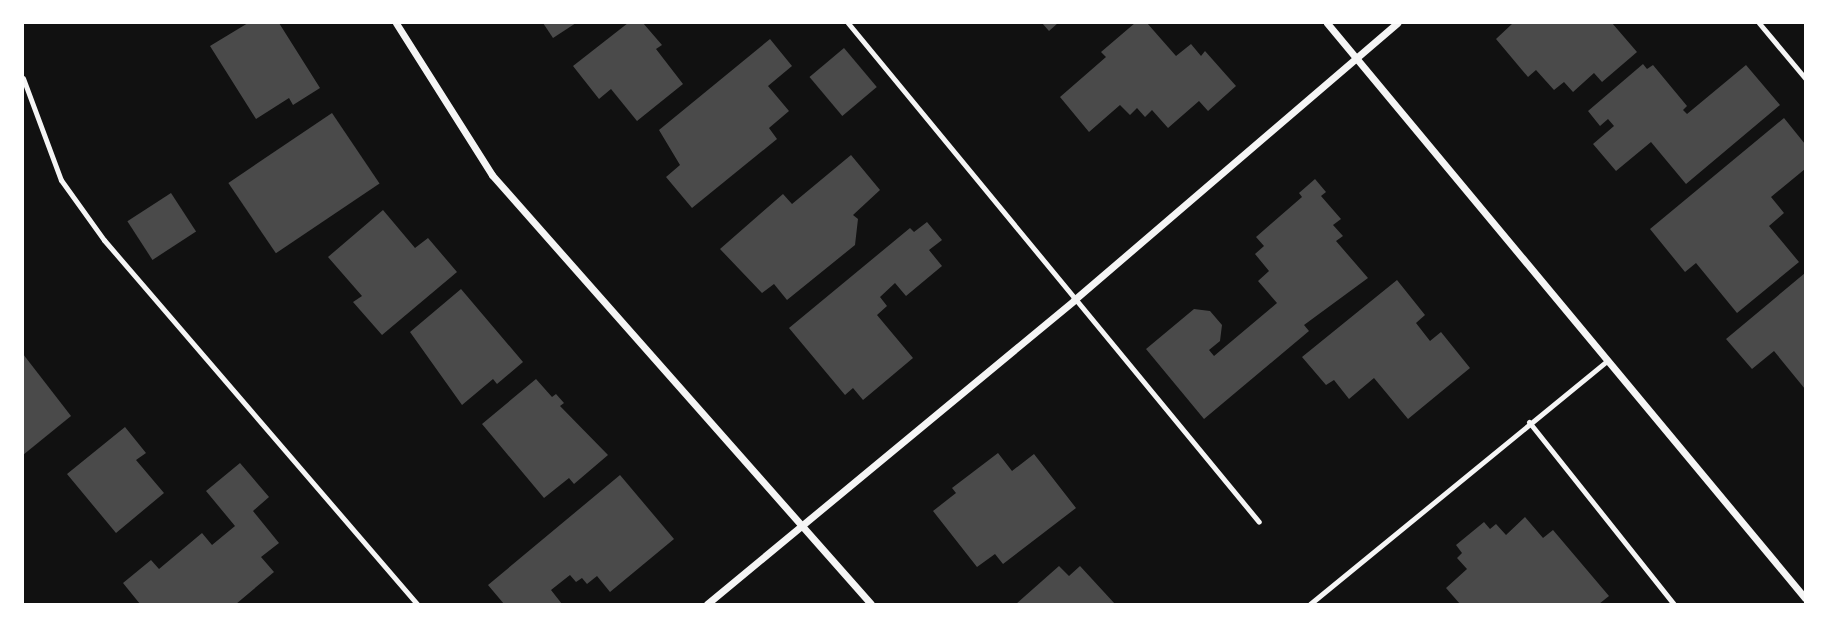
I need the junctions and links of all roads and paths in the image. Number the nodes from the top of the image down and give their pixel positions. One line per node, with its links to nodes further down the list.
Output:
1 (396, 23): 13 (street)
2 (848, 23): 9 (lane)
3 (1327, 23): 6 (street)
4 (1397, 23): 6 (street)
5 (1759, 23): 8 (lane)
6 (1355, 56): 9 (street); 10 (street)
7 (23, 78): 15 (lane)
8 (1805, 78)
9 (1074, 300): 12 (lane); 13 (street)
10 (1608, 360): 11 (lane); 14 (street)
11 (1529, 422): 18 (lane); 19 (lane)
12 (1259, 522)
13 (804, 525): 16 (street); 17 (street)
14 (1805, 598)
15 (416, 604)
16 (707, 604)
17 (871, 604)
18 (1310, 604)
19 (1674, 604)

